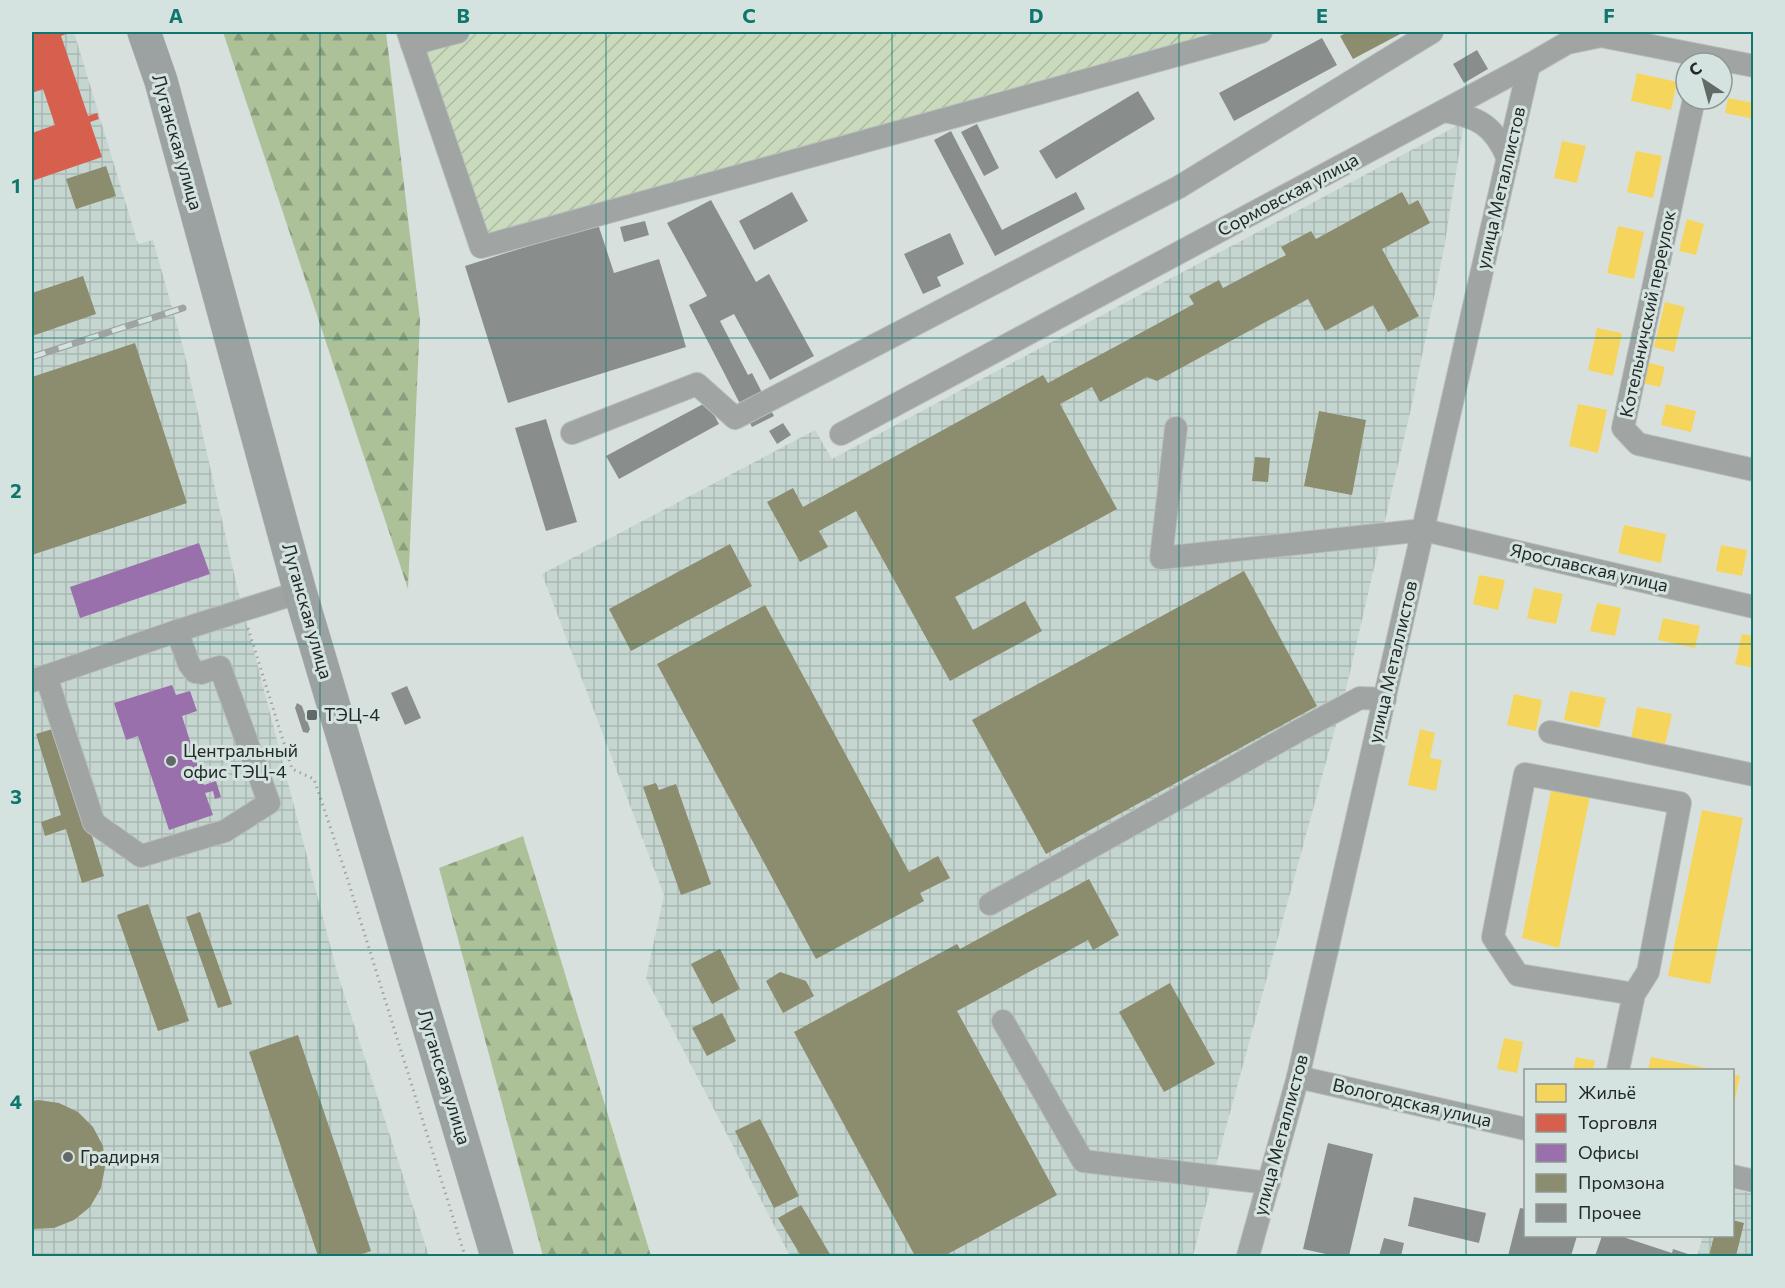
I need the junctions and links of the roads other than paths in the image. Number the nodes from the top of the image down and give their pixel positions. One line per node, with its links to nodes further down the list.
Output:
1 (144, 32): 18 (highway, Луганская улица)
2 (458, 32): 5 (street)
3 (1261, 32): 5 (street)
4 (1432, 32): 14 (street)
5 (410, 38)
6 (1674, 53): 8 (street, Сормовская улица)
7 (1734, 63): 9 (street, Сормовская улица)
8 (1529, 66): 10 (street, Сормовская улица); 12 (street, улица Металлистов)
9 (1754, 66)
10 (1444, 111): 12 (street); 15 (street, Сормовская улица)
11 (1691, 111): 16 (street, Котельничский переулок)
12 (1508, 159): 17 (street, улица Металлистов)
13 (1176, 428): 17 (street, Ярославская улица)
14 (572, 433)
15 (841, 434)
16 (1754, 470)
17 (1424, 530): 19 (street, Ярославская улица); 22 (street, улица Металлистов)
18 (300, 592): 20 (street); 34 (highway, Луганская улица)
19 (1754, 607)
20 (177, 631): 21 (street); 21 (street)
21 (39, 678)
22 (1385, 699): 25 (street); 29 (street, улица Металлистов)
23 (1550, 732): 24 (street)
24 (1754, 775)
25 (990, 904)
26 (1634, 994): 26 (street); 28 (street)
27 (1003, 1021): 33 (street)
28 (1618, 1069)
29 (1298, 1077): 30 (street, Вологодская улица); 33 (street, улица Металлистов)
30 (1524, 1129)
31 (1734, 1176): 32 (street)
32 (1754, 1181)
33 (1269, 1183): 35 (street, улица Металлистов)
34 (497, 1257)
35 (1248, 1257)

